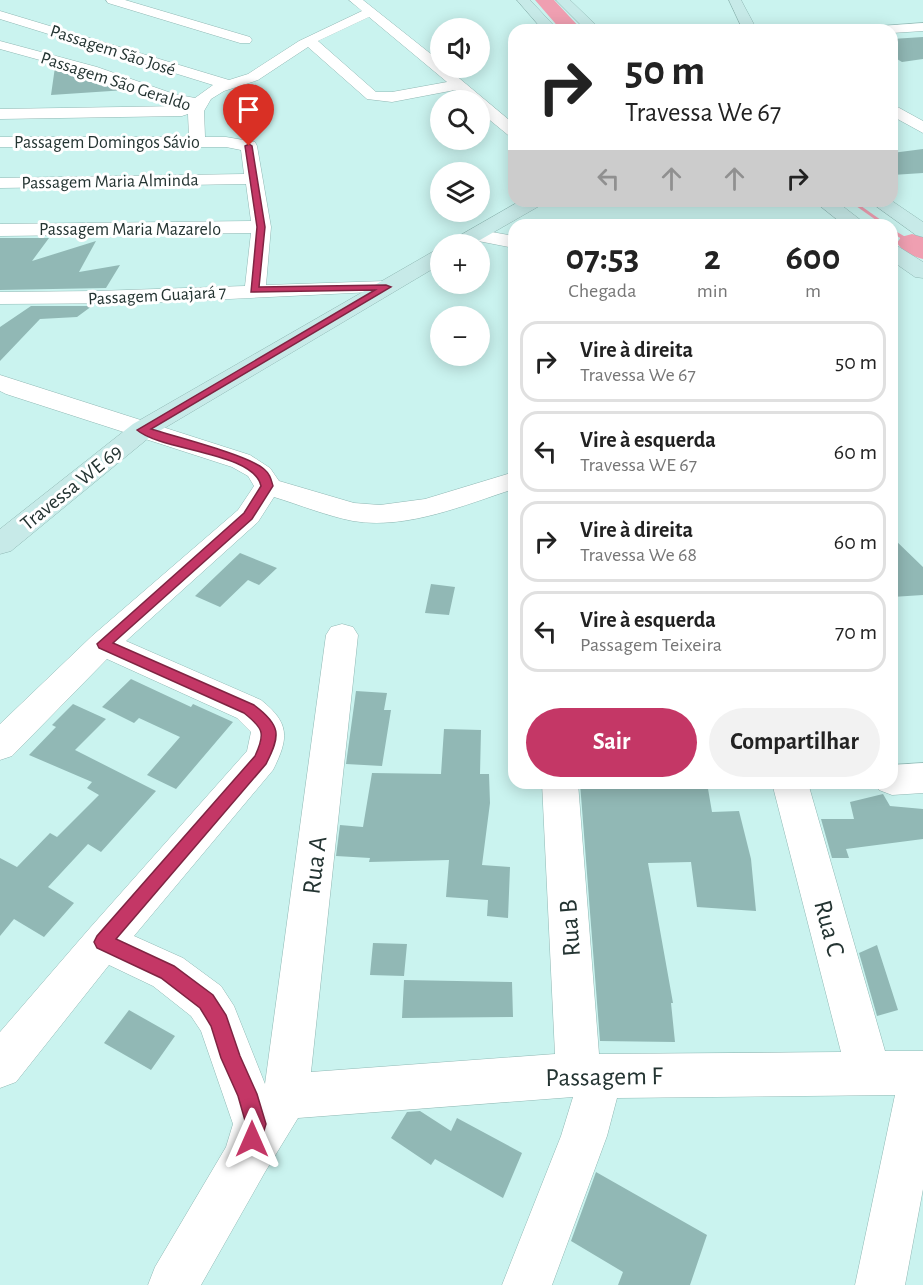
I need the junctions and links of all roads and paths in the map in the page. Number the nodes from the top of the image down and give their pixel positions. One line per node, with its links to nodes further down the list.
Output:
1 (112, 0): 9 (street)
2 (355, 0): 6 (street)
3 (523, 0): 10 (street)
4 (562, 0): 11 (street)
5 (735, 0): 12 (street)
6 (370, 12): 16 (street); 19 (street)
7 (0, 15): 18 (street, Passagem São José)
8 (225, 19): 9 (street)
9 (186, 22): 15 (street)
10 (545, 24)
11 (588, 24)
12 (747, 24)
13 (923, 27): 14 (street)
14 (898, 29)
15 (245, 40)
16 (309, 41): 18 (street); 19 (street)
17 (0, 45): 21 (street, Passagem São Geraldo)
18 (226, 84): 21 (street)
19 (456, 85): 20 (street)
20 (463, 90)
21 (197, 107): 24 (street); 28 (street, Passagem São Geraldo)
22 (490, 112): 25 (street)
23 (898, 113): 26 (street)
24 (0, 114)
25 (508, 127)
26 (923, 128)
27 (0, 142): 28 (street, Passagem Domingos Sávio)
28 (197, 142): 29 (street, Passagem Domingos Sávio)
29 (255, 179): 30 (street, Passagem Maria Alminda); 35 (street)
30 (0, 183)
31 (524, 207): 38 (street)
32 (832, 207): 34 (street)
33 (888, 207): 37 (street)
34 (849, 219)
35 (261, 227): 36 (street, Passagem Maria Mazarelo); 45 (street)
36 (0, 230)
37 (923, 231)
38 (477, 234)
39 (490, 241): 40 (street)
40 (508, 242)
41 (898, 255): 43 (street)
42 (430, 261): 44 (street, Travessa WE 69)
43 (923, 272)
44 (386, 287): 45 (street, Passagem Guajará 7); 48 (street, Travessa WE 69)
45 (255, 290): 46 (street, Passagem Guajará 7)
46 (0, 298)
47 (5, 390): 48 (street)
48 (142, 430): 50 (street); 51 (street, Travessa WE 69)
49 (508, 482): 50 (street)
50 (267, 486): 53 (street)
51 (0, 544)
52 (342, 635): 64 (street, Rua A)
53 (103, 644): 54 (street); 59 (street)
54 (0, 746)
55 (923, 778): 56 (street)
56 (898, 780)
57 (561, 789): 63 (street, Rua B)
58 (799, 789): 61 (street, Rua C)
59 (103, 942): 60 (street); 65 (street)
60 (0, 1066)
61 (870, 1073): 62 (street, Passagem F); 63 (street, Passagem F)
62 (923, 1073): 68 (street)
63 (589, 1075): 64 (street, Passagem F); 67 (street, Rua B)
64 (286, 1096): 65 (street)
65 (248, 1155): 66 (street)
66 (173, 1285)
67 (527, 1285)
68 (880, 1285)

